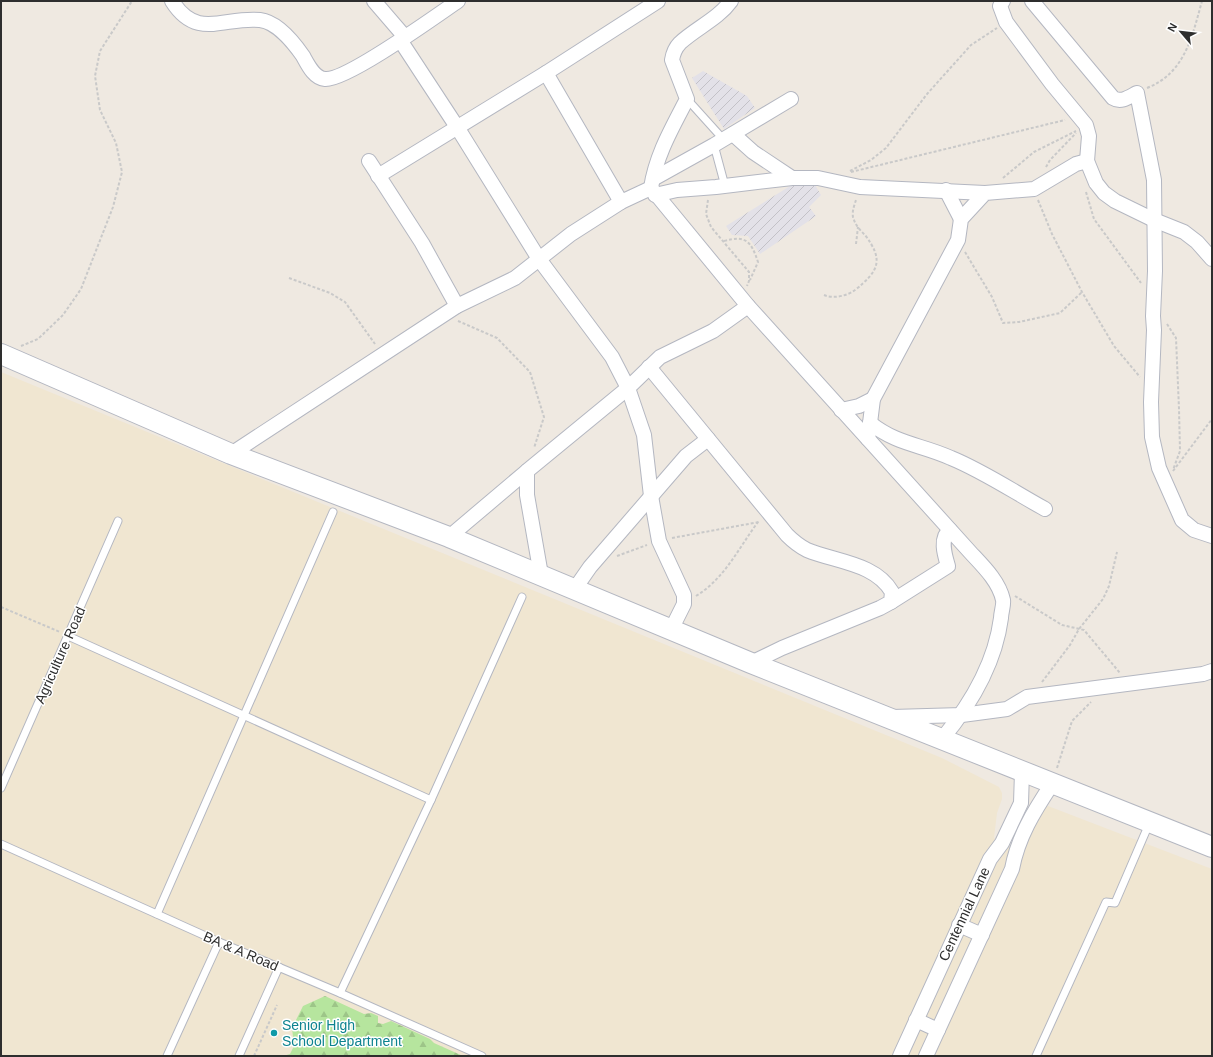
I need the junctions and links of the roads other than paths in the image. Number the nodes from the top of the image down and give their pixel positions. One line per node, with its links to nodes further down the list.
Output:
1 (172, 1): 8 (street)
2 (374, 1): 8 (street)
3 (458, 1): 8 (street)
4 (658, 1): 9 (street)
5 (731, 1): 10 (street)
6 (1003, 1): 15 (street)
7 (1032, 1): 24 (street)
8 (402, 38): 12 (street)
9 (546, 73): 12 (street); 22 (street)
10 (687, 99): 13 (lane); 19 (street)
11 (791, 99): 13 (street)
12 (457, 127): 16 (street); 25 (street)
13 (724, 140): 17 (street); 18 (lane); 19 (street)
14 (369, 161): 16 (street)
15 (1087, 161): 21 (street); 24 (street)
16 (378, 176): 28 (street)
17 (792, 178): 18 (street); 20 (street)
18 (725, 186): 19 (street)
19 (653, 187): 22 (street); 27 (street)
20 (946, 190): 21 (street); 23 (street)
21 (985, 193): 23 (street)
22 (621, 202): 25 (street)
23 (962, 219): 32 (street)
24 (1154, 220): 26 (street); 44 (street)
25 (539, 259): 28 (street); 31 (street)
26 (1212, 260)
27 (744, 302): 30 (street); 33 (street)
28 (457, 306): 37 (street)
29 (2, 354): 37 (street)
30 (649, 367): 31 (street); 35 (street)
31 (628, 388): 38 (street); 39 (street)
32 (873, 399): 33 (street); 34 (street)
33 (841, 410): 36 (street)
34 (870, 423): 36 (street); 40 (street)
35 (708, 439): 39 (street); 49 (street)
36 (868, 439): 43 (street)
37 (231, 454): 45 (street)
38 (527, 471): 45 (street); 46 (street)
39 (651, 496): 47 (street); 50 (street)
40 (1045, 509)
41 (333, 512): 55 (lane)
42 (118, 521): 51 (lane, Agriculture Road)
43 (950, 530): 49 (street); 54 (street)
44 (1212, 536)
45 (449, 537): 46 (street)
46 (541, 575): 47 (street)
47 (574, 590): 50 (street)
48 (522, 598): 61 (lane)
49 (891, 602): 52 (street)
50 (671, 630): 52 (street)
51 (68, 636): 55 (lane); 60 (lane, Agriculture Road)
52 (752, 663): 56 (street)
53 (1212, 671): 54 (street)
54 (962, 715): 56 (street); 57 (street)
55 (245, 716): 61 (lane); 71 (lane)
56 (888, 717): 57 (street)
57 (942, 740): 58 (street)
58 (1022, 772): 59 (street); 62 (street, Centennial Lane)
59 (1052, 784): 63 (street, Centennial Lane); 64 (street)
60 (1, 788)
61 (431, 800): 76 (lane)
62 (1021, 803): 63 (street); 65 (street, Centennial Lane)
63 (1035, 809): 66 (street, Centennial Lane)
64 (1150, 823): 68 (street); 85 (lane)
65 (1010, 826): 66 (street); 69 (street, Centennial Lane)
66 (1024, 832): 70 (street, Centennial Lane)
67 (1, 844): 71 (lane, BA & A Road)
68 (1212, 848)
69 (990, 859): 70 (street); 72 (street, Centennial Lane)
70 (1012, 869): 73 (street, Centennial Lane)
71 (157, 914): 74 (lane, BA & A Road)
72 (959, 925): 73 (street); 77 (street, Centennial Lane)
73 (982, 935): 78 (street, Centennial Lane)
74 (219, 942): 75 (lane, BA & A Road); 80 (lane)
75 (279, 967): 76 (lane, BA & A Road); 81 (lane)
76 (340, 993): 79 (lane, BA & A Road)
77 (916, 1020): 78 (street); 83 (street, Centennial Lane)
78 (938, 1030): 84 (street, Centennial Lane)
79 (469, 1053): 82 (lane, BA & A Road)
80 (167, 1056)
81 (239, 1056)
82 (482, 1056)
83 (900, 1056)
84 (926, 1056)
85 (1036, 1056)

